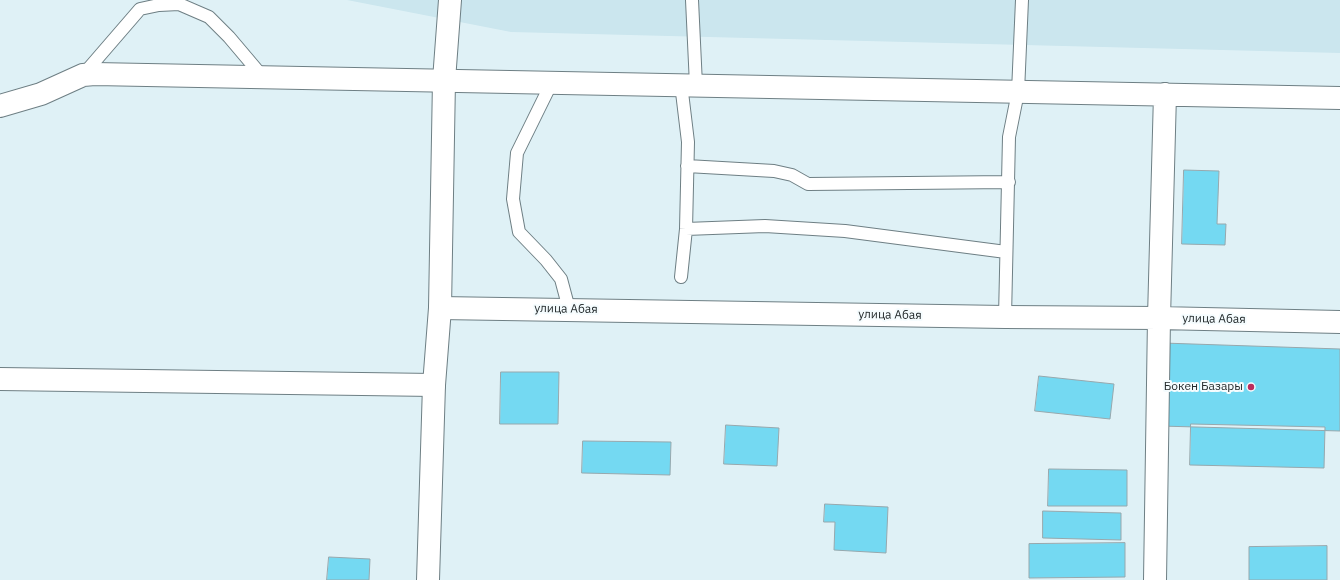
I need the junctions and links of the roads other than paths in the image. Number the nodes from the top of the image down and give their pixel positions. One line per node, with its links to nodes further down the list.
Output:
1 (450, 0): 6 (street)
2 (692, 0): 8 (lane)
3 (1022, 0): 9 (lane)
4 (83, 75): 5 (street); 5 (lane); 12 (street)
5 (262, 76): 6 (street)
6 (444, 80): 7 (street); 18 (street)
7 (552, 82): 8 (street); 19 (lane)
8 (689, 85): 9 (street); 13 (lane)
9 (1018, 92): 10 (street); 14 (lane)
10 (1164, 94): 11 (street); 21 (street)
11 (1340, 98)
12 (0, 106)
13 (687, 166): 14 (lane); 15 (lane)
14 (1009, 182): 16 (lane)
15 (686, 229): 16 (lane); 17 (lane)
16 (1006, 252): 20 (lane)
17 (681, 277)
18 (440, 308): 19 (street, улица Абая); 24 (street)
19 (569, 309): 20 (street, улица Абая)
20 (1005, 317): 21 (street, улица Абая)
21 (1159, 318): 22 (street, улица Абая); 26 (street)
22 (1340, 322)
23 (0, 379): 24 (street)
24 (434, 385): 25 (street)
25 (428, 580)
26 (1155, 580)

